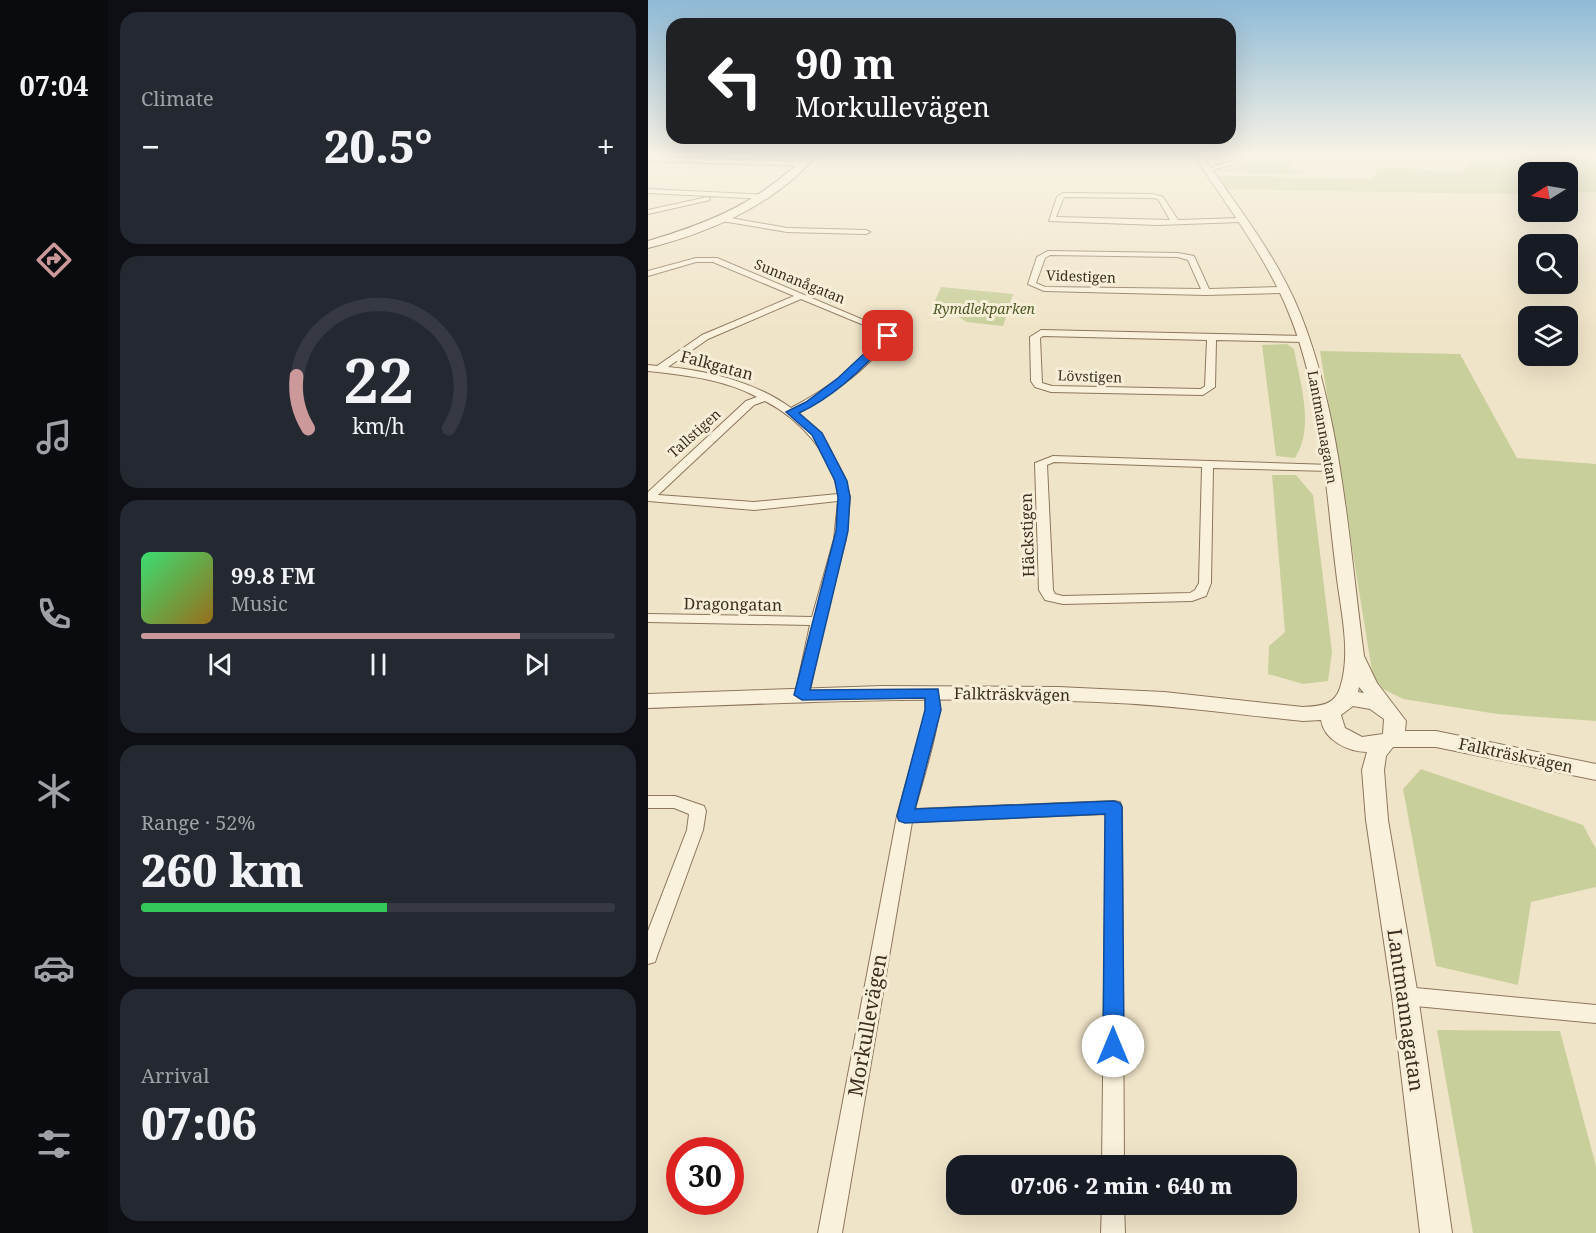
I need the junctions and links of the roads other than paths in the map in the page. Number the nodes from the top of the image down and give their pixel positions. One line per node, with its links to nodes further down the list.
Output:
1 (737, 213): 5 (main road)
2 (1054, 213): 7 (street)
3 (1169, 213): 7 (street)
4 (1235, 213): 6 (street, Lantmannagatan)
5 (724, 219): 8 (street); 9 (main road)
6 (1240, 220): 7 (street); 11 (street, Lantmannagatan)
7 (1175, 222)
8 (866, 232)
9 (648, 245)
10 (648, 274): 13 (street, Sunnanågatan)
11 (1284, 290): 12 (street, Videstigen); 15 (street, Lantmannagatan)
12 (1206, 292): 12 (street, Videstigen)
13 (801, 296): 16 (street); 19 (street, Sunnanågatan)
14 (1212, 338): 14 (street, Lövstigen); 15 (street, Lövstigen)
15 (1304, 339): 21 (street, Lantmannagatan)
16 (654, 368): 17 (street); 18 (street, Falkgatan)
17 (648, 376)
18 (765, 397): 19 (street, Falkgatan); 23 (street, Tallstigen)
19 (792, 412): 22 (street, Falkgatan)
20 (1208, 463): 20 (street, Häckstigen); 21 (street, Häckstigen)
21 (1331, 468): 26 (street, Lantmannagatan)
22 (844, 497): 23 (street); 25 (street, Falkgatan)
23 (648, 498)
24 (648, 618): 25 (street, Dragongatan)
25 (818, 621): 28 (street, Falkgatan)
26 (1355, 657): 30 (street, Lantmannagatan); 31 (street, Lantmannagatan)
27 (932, 693): 28 (street, Falkträskvägen); 30 (street, Falkträskvägen); 35 (street, Morkullevägen)
28 (802, 695): 29 (street, Falkträskvägen)
29 (648, 700)
30 (1337, 720): 31 (street); 31 (street); 33 (street, Lantmannagatan)
31 (1389, 727): 32 (street, Falkträskvägen); 33 (street, Lantmannagatan)
32 (1596, 772)
33 (1374, 788): 37 (street, Lantmannagatan)
34 (648, 802): 36 (street)
35 (905, 816): 39 (street); 41 (street, Morkullevägen)
36 (648, 956)
37 (1405, 996): 38 (street); 43 (street, Lantmannagatan)
38 (1596, 1014)
39 (1113, 1155)
40 (1113, 1215): 42 (street)
41 (830, 1233)
42 (1113, 1233)
43 (1436, 1233)

